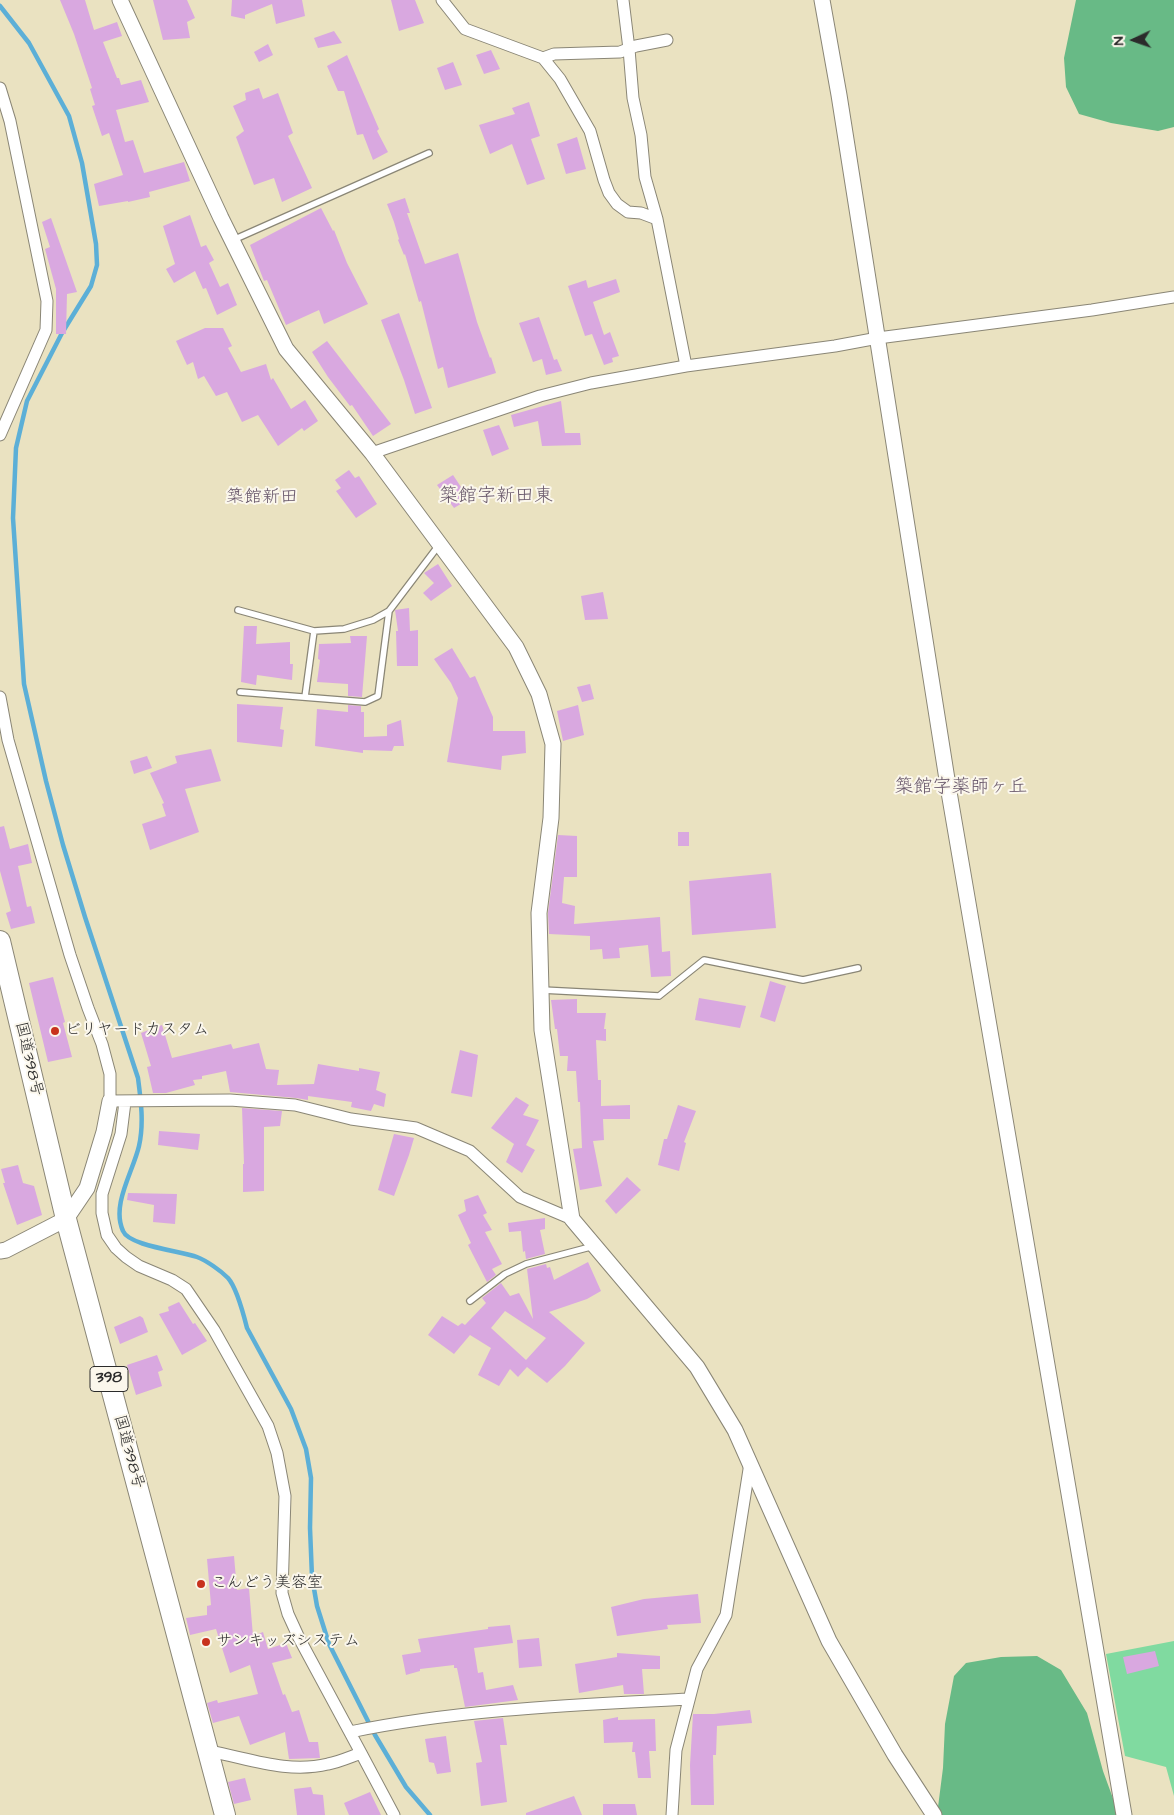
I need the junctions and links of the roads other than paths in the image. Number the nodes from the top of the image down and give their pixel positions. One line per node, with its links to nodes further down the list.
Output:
1 (120, 0): 11 (street)
2 (442, 0): 7 (street)
3 (623, 0): 6 (street)
4 (822, 0): 13 (street)
5 (667, 40): 6 (street)
6 (629, 49): 7 (street); 10 (street)
7 (543, 58): 10 (street)
8 (0, 88): 15 (street)
9 (429, 152): 11 (lane)
10 (657, 218): 14 (street)
11 (233, 240): 16 (street)
12 (1174, 298): 13 (street)
13 (878, 338): 14 (street); 43 (street)
14 (686, 366): 16 (street)
15 (0, 435)
16 (372, 453): 17 (street)
17 (440, 544): 19 (lane); 26 (street)
18 (238, 610): 20 (lane)
19 (388, 611): 20 (lane); 23 (lane)
20 (314, 631): 23 (lane)
21 (240, 692): 23 (lane)
22 (0, 697): 27 (street)
23 (305, 697)
24 (0, 941): 30 (highway, 国道398号 / 398)
25 (858, 968): 26 (lane)
26 (541, 990): 29 (street)
27 (110, 1101): 28 (street); 30 (street)
28 (129, 1102): 29 (street); 36 (street)
29 (572, 1219): 31 (street)
30 (66, 1220): 32 (street); 37 (highway, 国道398号 / 398)
31 (594, 1246): 33 (lane); 34 (street)
32 (0, 1251)
33 (470, 1302)
34 (750, 1463): 35 (street); 42 (street)
35 (689, 1699): 36 (street); 41 (street)
36 (355, 1731): 38 (street)
37 (208, 1751): 38 (street); 39 (highway, 国道398号 / 398)
38 (361, 1753): 40 (street)
39 (225, 1815)
40 (394, 1815)
41 (672, 1815)
42 (934, 1815)
43 (1124, 1815)

